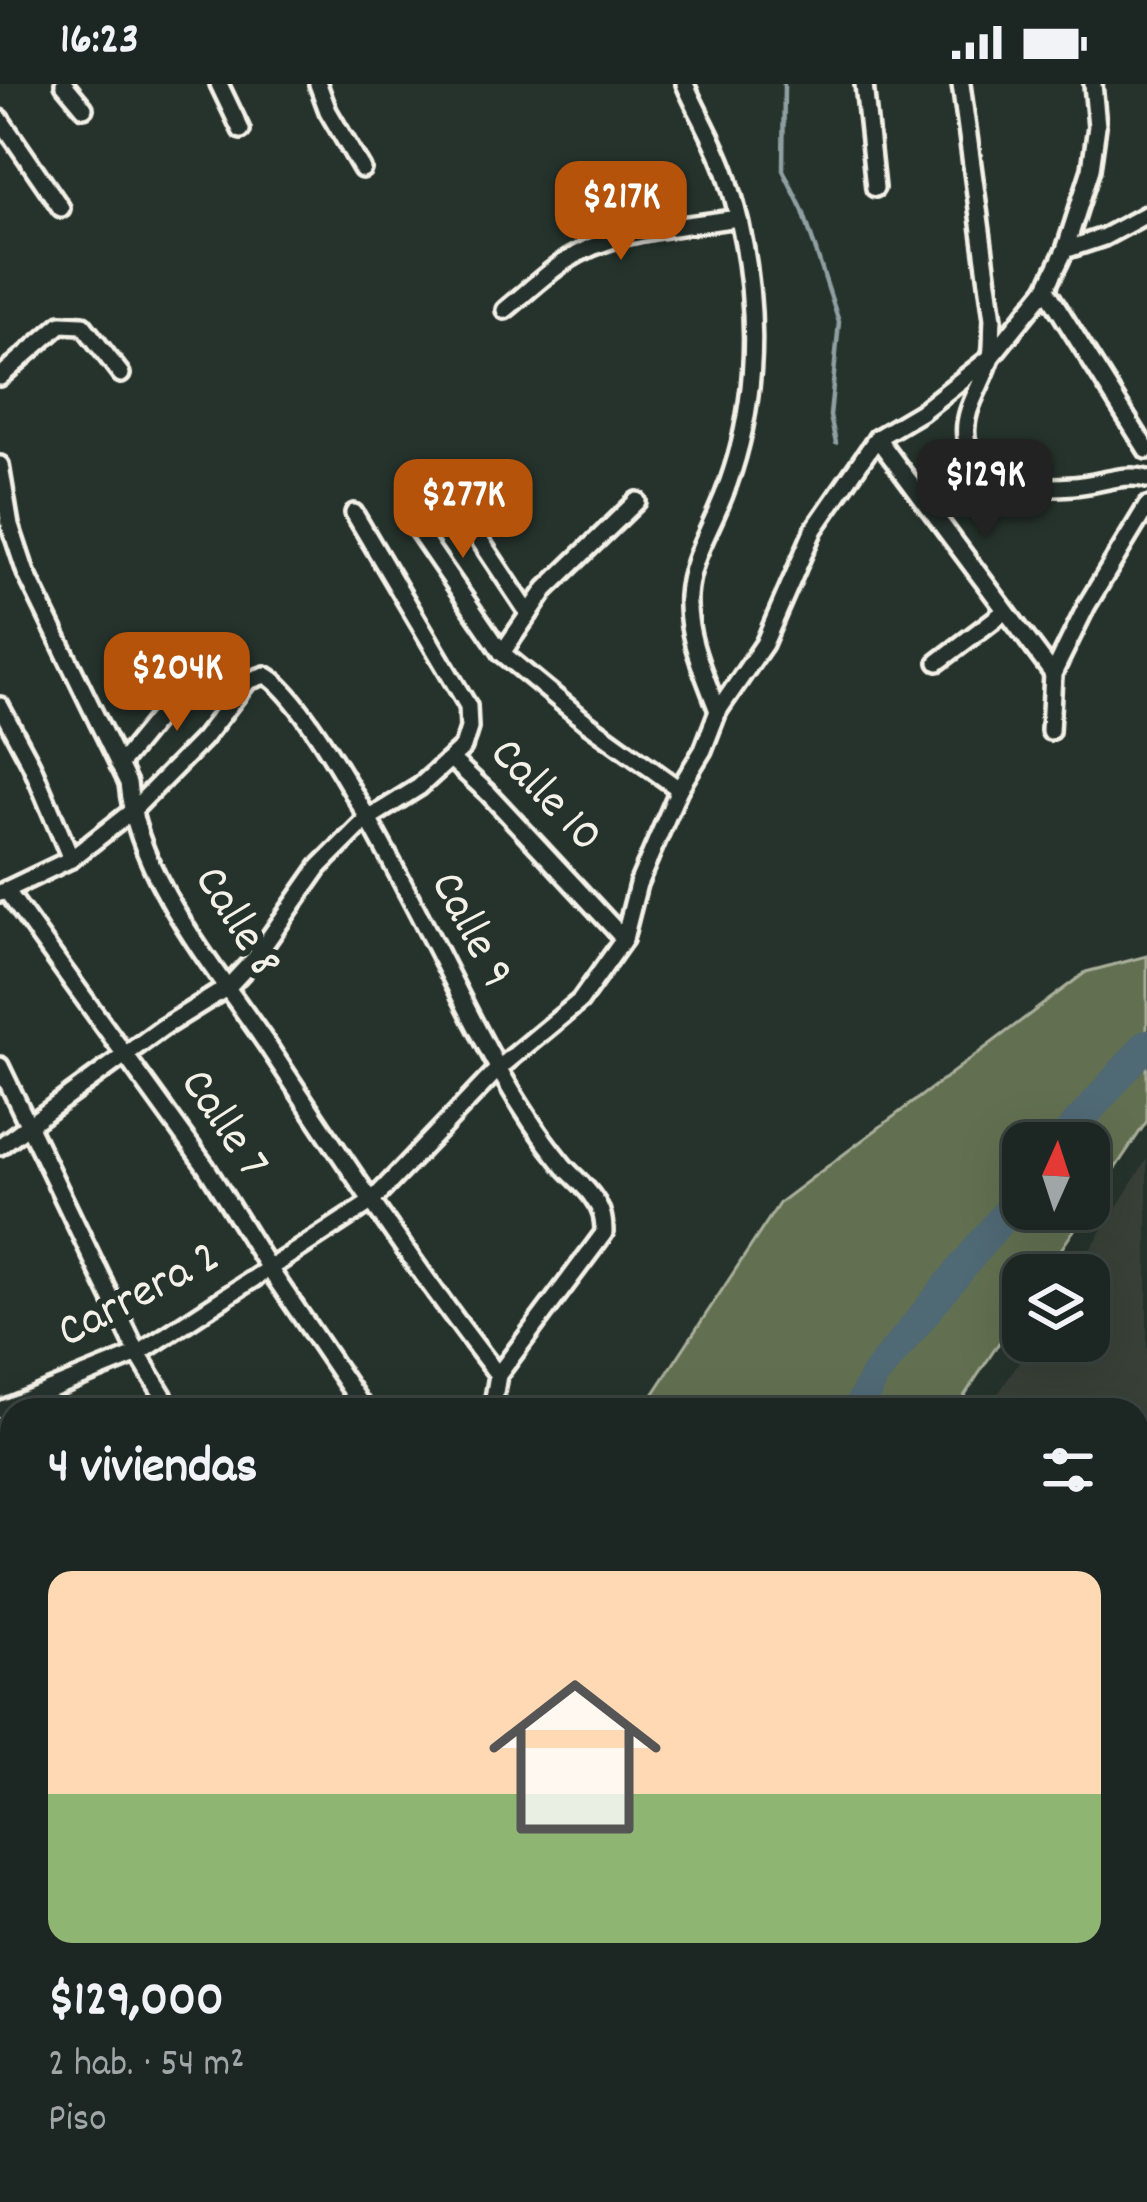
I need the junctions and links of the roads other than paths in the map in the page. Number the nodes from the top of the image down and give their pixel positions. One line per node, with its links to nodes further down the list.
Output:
1 (64, 84): 8 (street)
2 (219, 84): 10 (street)
3 (318, 84): 11 (street)
4 (685, 84): 15 (street)
5 (864, 84): 12 (street)
6 (961, 84): 19 (street)
7 (1093, 84): 16 (street)
8 (84, 108)
9 (0, 119): 13 (street)
10 (241, 130)
11 (362, 169)
12 (875, 188)
13 (62, 208)
14 (1147, 214): 16 (street)
15 (736, 218): 18 (street); 38 (street)
16 (1065, 250): 17 (street)
17 (1046, 290): 19 (street); 23 (street)
18 (505, 310)
19 (991, 357): 22 (street); 25 (street)
20 (121, 374): 21 (street)
21 (0, 377)
22 (877, 438): 31 (street); 38 (street)
23 (1146, 444)
24 (0, 465): 41 (street, Calle 8)
25 (1147, 479)
26 (434, 481): 32 (street)
27 (637, 500): 32 (street)
28 (1147, 506): 36 (street)
29 (353, 513): 40 (street, Calle 10)
30 (414, 525): 33 (street)
31 (1004, 612): 34 (street); 36 (street)
32 (529, 614): 33 (street)
33 (502, 653): 42 (street)
34 (938, 662)
35 (195, 672): 41 (street)
36 (1053, 674): 39 (street)
37 (0, 706): 45 (street)
38 (718, 711): 42 (street)
39 (1050, 731)
40 (451, 759): 44 (street); 47 (street, Calle 10)
41 (119, 765): 43 (street, Calle 8)
42 (679, 789): 47 (street)
43 (130, 812): 44 (street, Calle 9); 45 (street); 48 (street, Calle 8)
44 (366, 820): 48 (street); 51 (street, Calle 9)
45 (71, 859): 46 (street)
46 (3, 892): 49 (street, Calle 7)
47 (624, 939): 51 (street, Carrera 2)
48 (228, 987): 49 (street); 54 (street, Calle 8)
49 (126, 1053): 52 (street); 55 (street, Calle 7)
50 (0, 1066): 52 (street)
51 (498, 1070): 54 (street, Carrera 2); 57 (street, Calle 9)
52 (28, 1127): 53 (street); 56 (street)
53 (0, 1146)
54 (371, 1202): 55 (street, Carrera 2); 57 (street, Calle 8)
55 (270, 1270): 56 (street, Carrera 2); 60 (street, Calle 7)
56 (138, 1354): 58 (street, Carrera 2); 59 (street)
57 (498, 1375): 61 (street)
58 (26, 1398)
59 (165, 1398)
60 (357, 1398)
61 (494, 1398)

